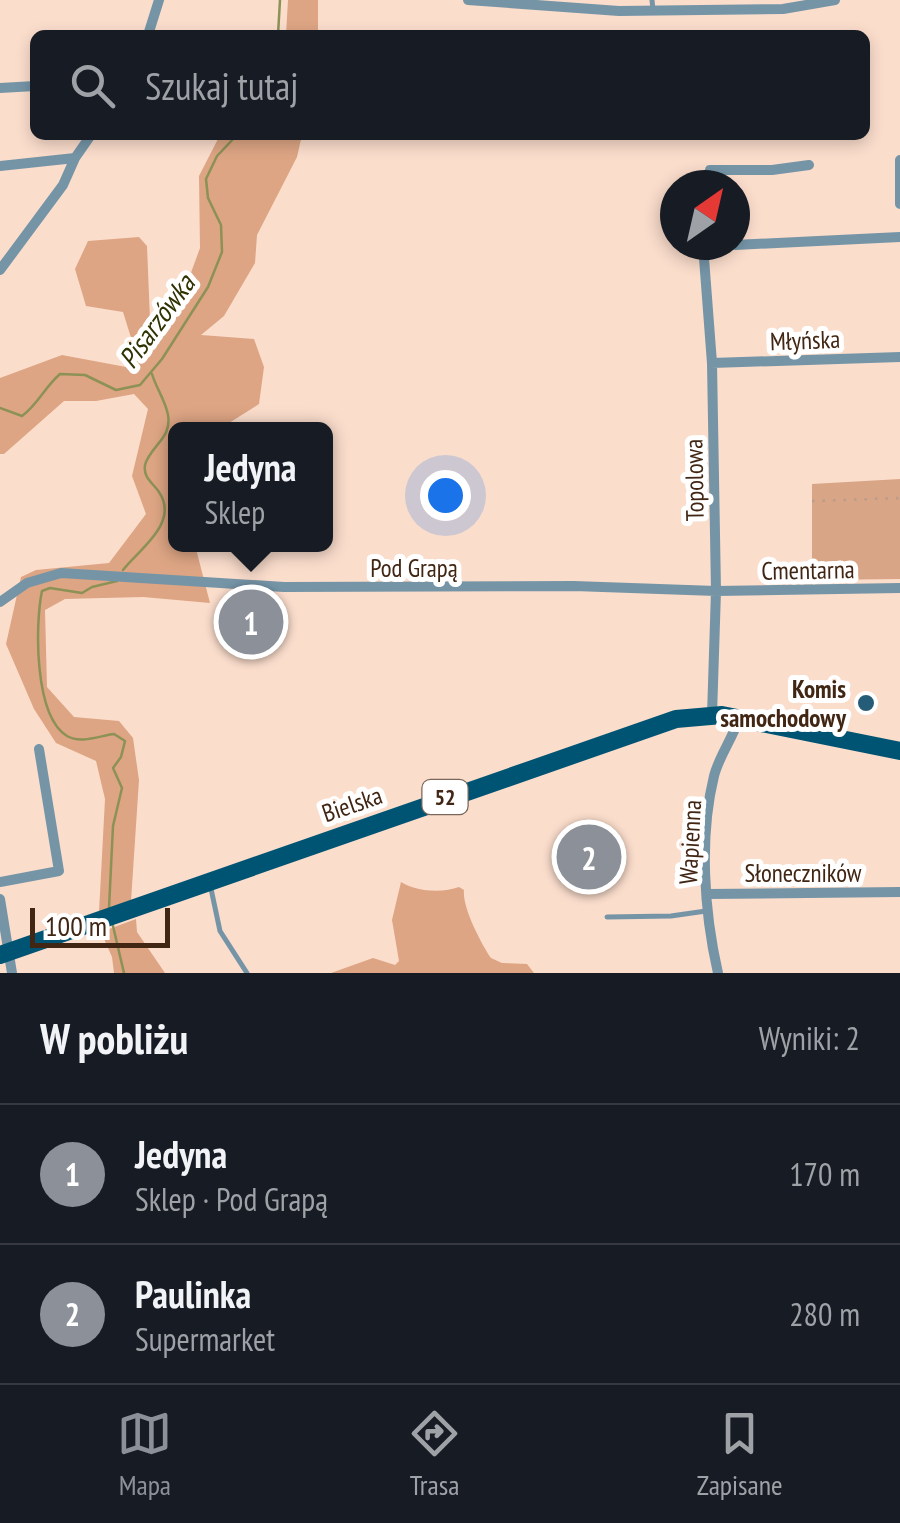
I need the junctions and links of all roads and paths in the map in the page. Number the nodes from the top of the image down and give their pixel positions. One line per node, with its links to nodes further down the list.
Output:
1 (159, 0): 5 (street)
2 (468, 0): 4 (street)
3 (834, 0): 4 (street)
4 (652, 5)
5 (150, 30)
6 (30, 86): 7 (street)
7 (0, 88)
8 (88, 140): 9 (street)
9 (76, 158): 12 (street); 18 (street)
10 (900, 160): 14 (street)
11 (810, 164): 13 (street)
12 (0, 166)
13 (750, 170)
14 (900, 204)
15 (900, 237): 16 (street)
16 (750, 244)
17 (704, 260): 20 (street, Topolowa)
18 (0, 270)
19 (900, 358): 20 (street, Młyńska)
20 (712, 362): 24 (street, Topolowa)
21 (900, 498): 22 (path)
22 (812, 502)
23 (900, 588): 24 (street, Cmentarna)
24 (716, 591): 25 (street, Pod Grapą); 26 (street, Topolowa)
25 (0, 602)
26 (712, 715): 27 (main road, Bielska / 52); 30 (main road, Bielska / 52)
27 (739, 718): 29 (main road, Bielska / 52); 33 (street, Wapienna)
28 (40, 748): 31 (street)
29 (900, 751)
30 (209, 881): 37 (main road, Bielska / 52); 39 (lane)
31 (0, 882)
32 (900, 892): 33 (street, Słoneczników)
33 (707, 894): 35 (street, Wapienna)
34 (0, 900): 37 (street)
35 (709, 910): 36 (lane); 40 (street, Wapienna)
36 (607, 917)
37 (5, 953): 38 (street)
38 (12, 973)
39 (247, 973)
40 (718, 973)

